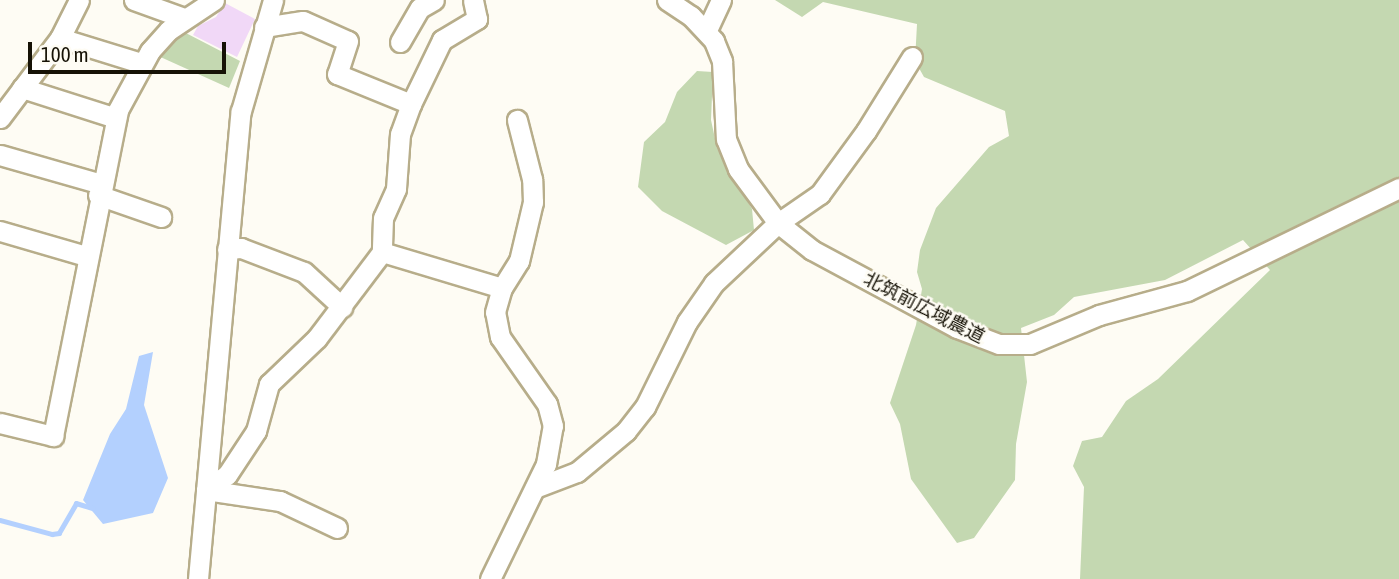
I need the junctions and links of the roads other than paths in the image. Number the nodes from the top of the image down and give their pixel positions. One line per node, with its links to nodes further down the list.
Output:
1 (79, 0): 12 (street)
2 (134, 0): 9 (street)
3 (214, 0): 9 (street)
4 (273, 0): 10 (street)
5 (435, 0): 13 (street)
6 (473, 0): 17 (street)
7 (667, 0): 11 (street, 北筑前広域農道)
8 (721, 0): 11 (street)
9 (184, 18): 15 (street)
10 (264, 27): 17 (street); 27 (street)
11 (707, 30): 25 (street, 北筑前広域農道)
12 (60, 38): 15 (street); 16 (street)
13 (400, 42)
14 (912, 57): 25 (street)
15 (141, 64): 19 (street)
16 (22, 88): 18 (street); 19 (street)
17 (411, 104): 28 (street)
18 (0, 118)
19 (116, 118): 23 (street)
20 (517, 120): 30 (street)
21 (0, 155): 23 (street)
22 (1399, 188): 25 (street, 北筑前広域農道)
23 (100, 190): 24 (street); 29 (street)
24 (161, 217)
25 (778, 223): 33 (street)
26 (0, 231): 29 (street)
27 (227, 249): 31 (street); 34 (street)
28 (382, 252): 30 (street); 31 (street)
29 (86, 256): 32 (street)
30 (502, 288): 33 (street)
31 (342, 307): 34 (street)
32 (0, 423)
33 (535, 488): 37 (street)
34 (206, 490): 35 (street); 36 (street)
35 (337, 528)
36 (198, 579)
37 (490, 579)

